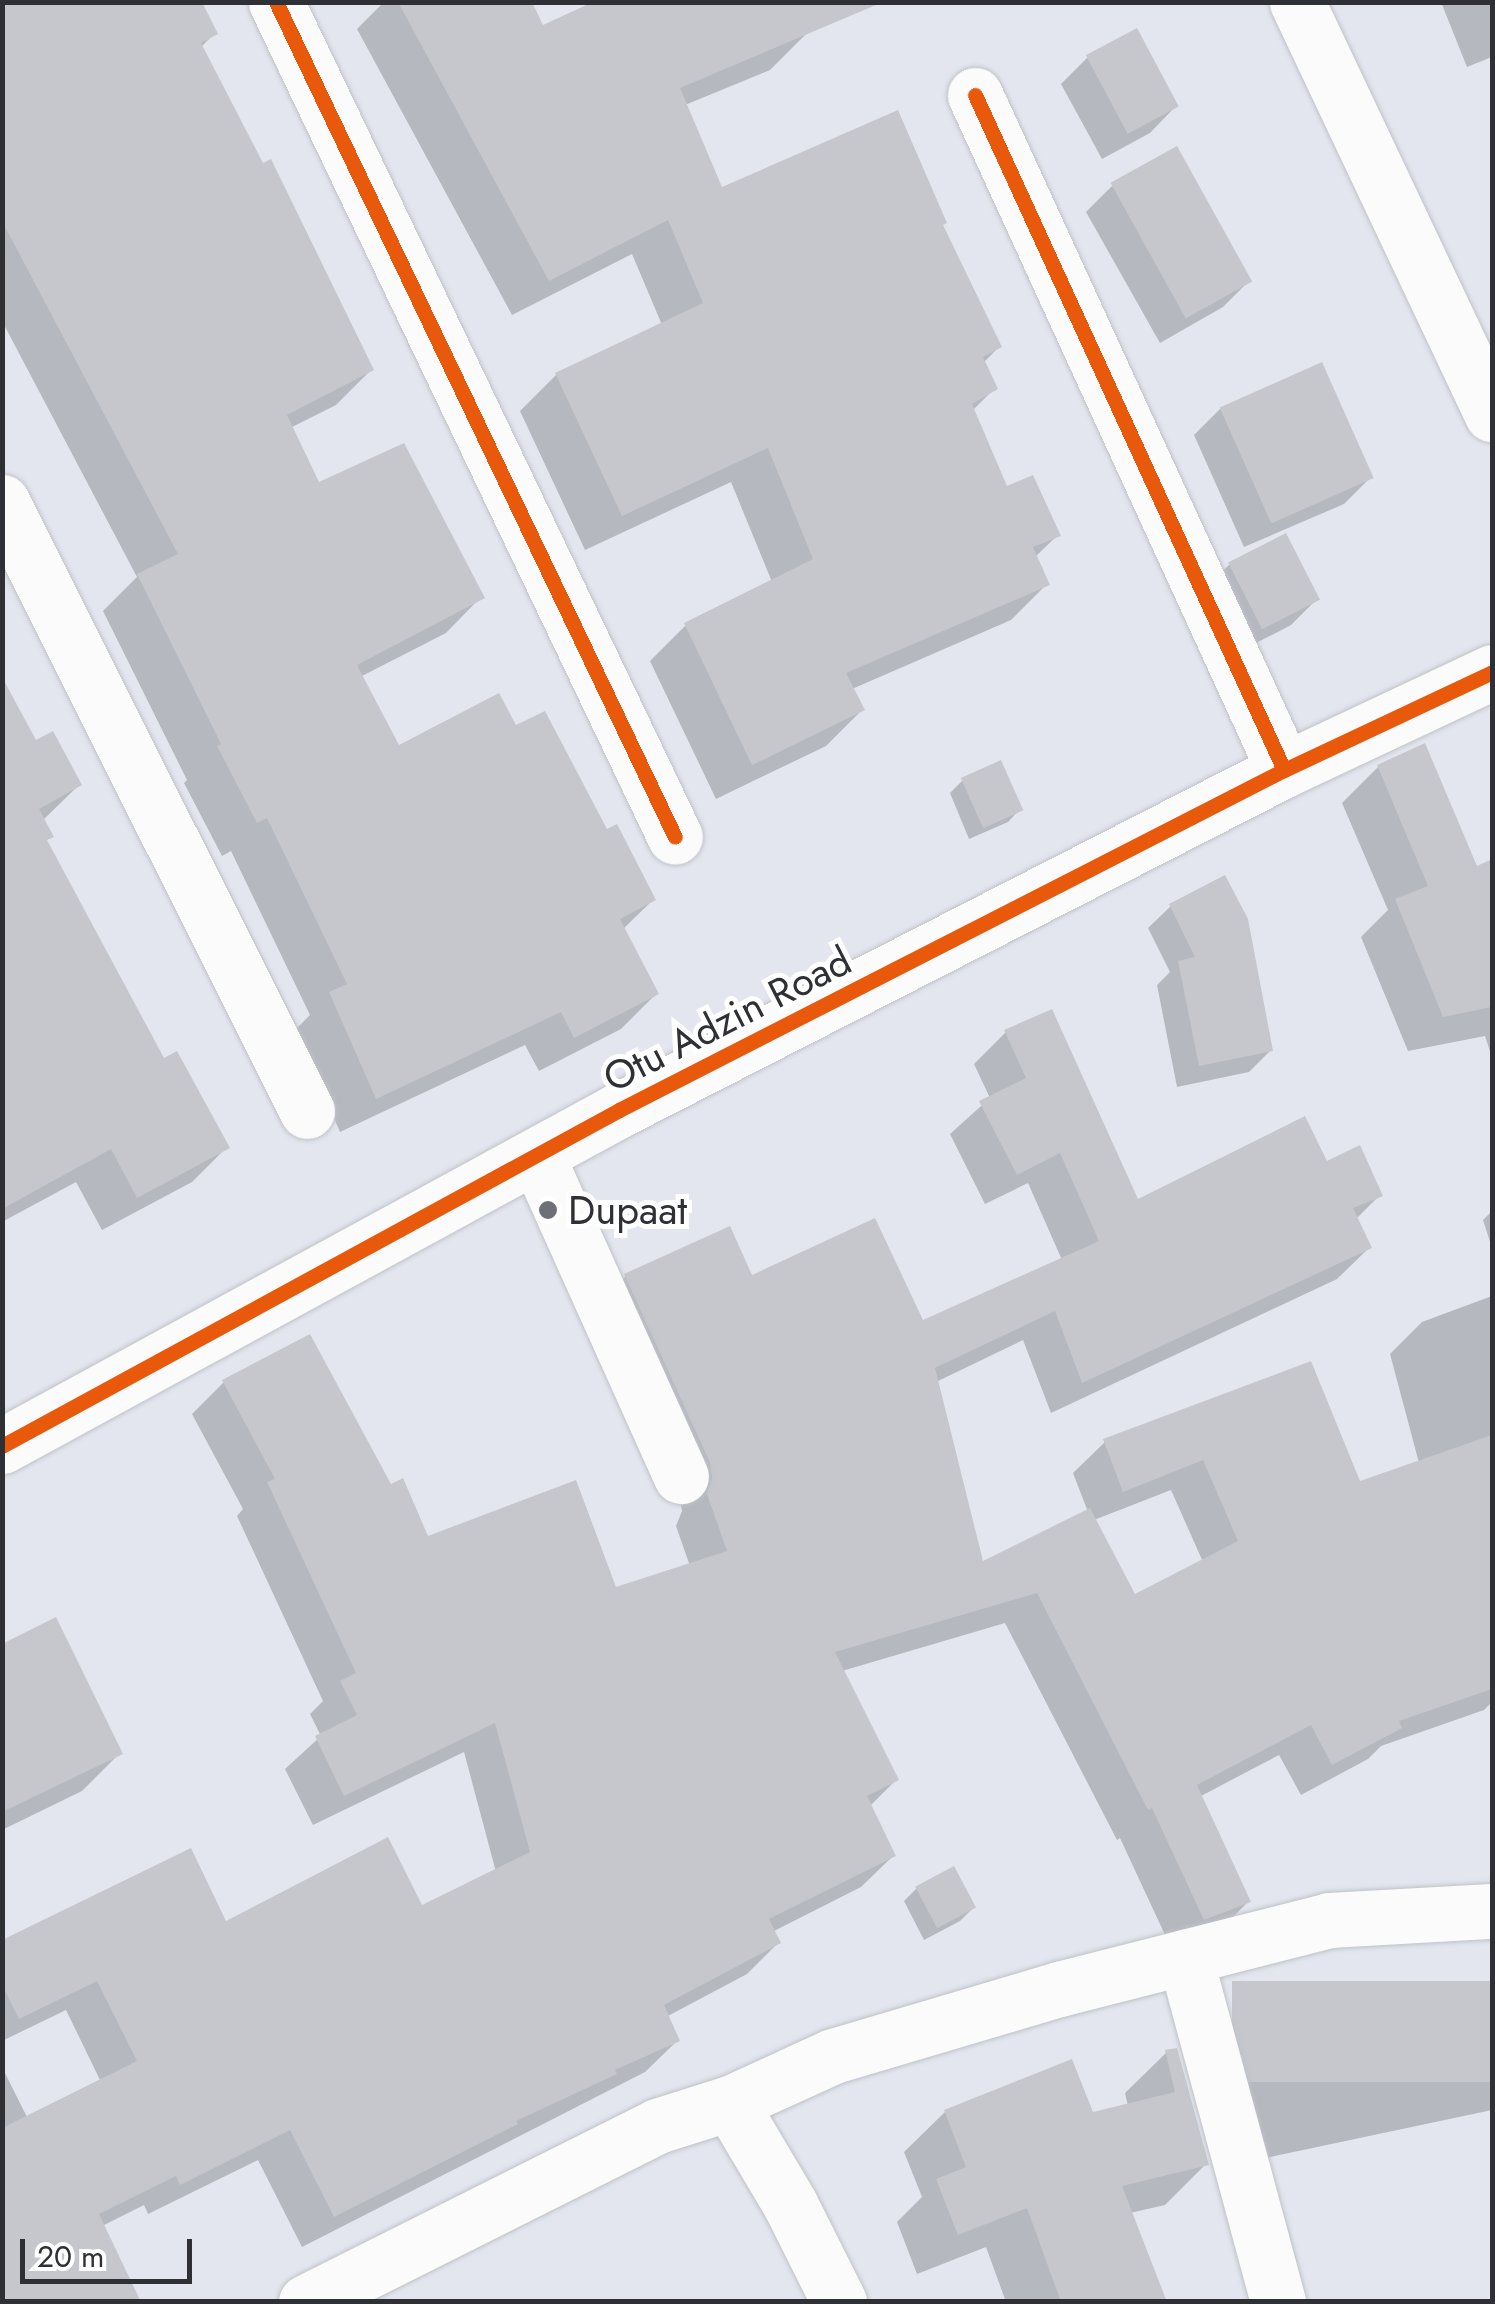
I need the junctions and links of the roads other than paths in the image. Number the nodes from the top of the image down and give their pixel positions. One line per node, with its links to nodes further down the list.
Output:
1 (276, 2): 8 (street)
2 (1297, 2): 4 (street)
3 (975, 95): 7 (street)
4 (1492, 414)
5 (2, 502): 9 (street)
6 (1492, 672): 7 (street, Otu Adzin Road)
7 (1284, 770): 10 (street, Otu Adzin Road)
8 (674, 836)
9 (307, 1111)
10 (536, 1156): 11 (street, Otu Adzin Road); 12 (street)
11 (2, 1446)
12 (680, 1476)
13 (1492, 1911): 14 (street)
14 (1184, 1957): 15 (street); 18 (street)
15 (730, 2103): 16 (street); 17 (street)
16 (306, 2302)
17 (838, 2302)
18 (1278, 2302)

